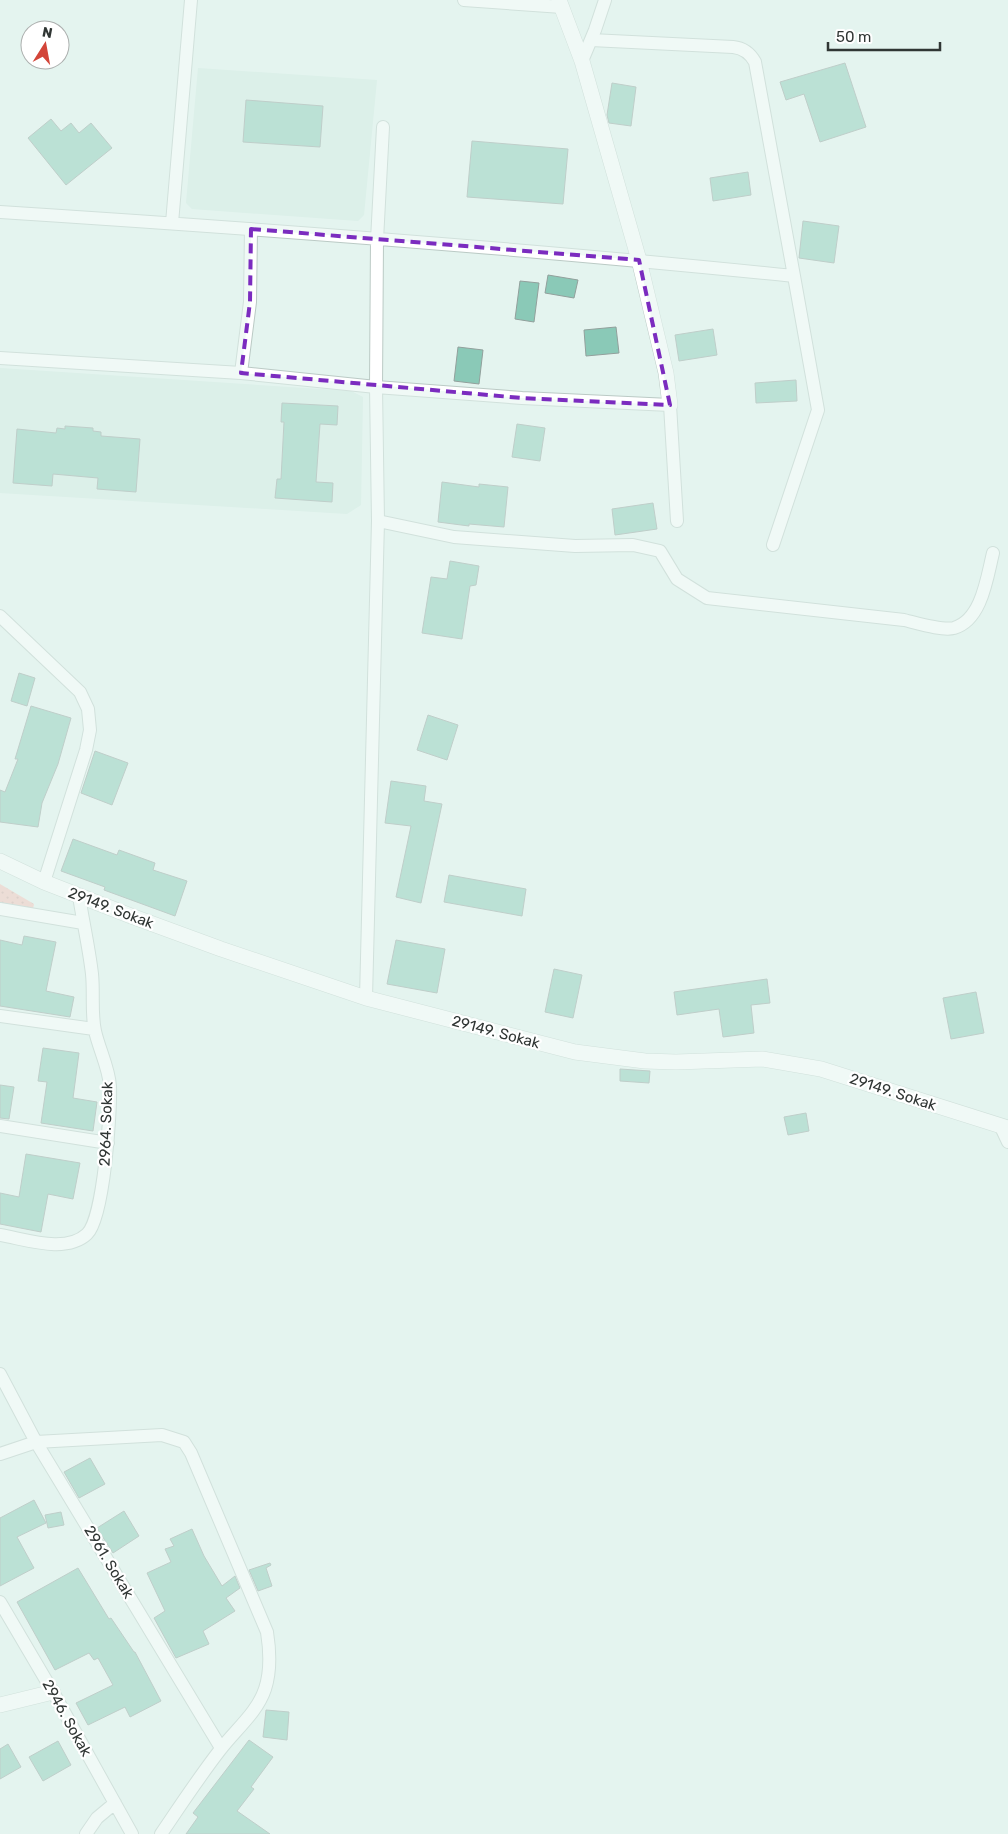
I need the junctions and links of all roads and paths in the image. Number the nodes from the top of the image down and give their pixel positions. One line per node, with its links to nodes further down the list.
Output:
1 (191, 0): 9 (street)
2 (464, 0): 4 (street)
3 (605, 0): 5 (street)
4 (561, 4): 6 (street)
5 (591, 40): 6 (street); 13 (street)
6 (582, 62): 12 (street)
7 (384, 127): 11 (street)
8 (0, 212): 9 (street)
9 (172, 223): 10 (street)
10 (251, 229): 11 (street); 15 (street)
11 (377, 240): 12 (street); 16 (street)
12 (639, 260): 13 (street); 17 (street)
13 (794, 276): 20 (street)
14 (0, 358): 15 (street)
15 (241, 373): 16 (street)
16 (376, 387): 17 (street); 18 (street)
17 (670, 405): 19 (street)
18 (378, 521): 21 (street); 28 (street)
19 (677, 521)
20 (773, 544)
21 (993, 553)
22 (0, 616): 24 (street)
23 (0, 861): 24 (street, 29149. Sokak)
24 (44, 882): 25 (street, 29149. Sokak)
25 (79, 896): 27 (street, 2964. Sokak); 28 (street, 29149. Sokak)
26 (0, 910): 27 (street)
27 (83, 923): 30 (street, 2964. Sokak)
28 (366, 998): 32 (street, 29149. Sokak)
29 (0, 1016): 30 (street)
30 (94, 1029): 34 (street, 2964. Sokak)
31 (0, 1126): 34 (street)
32 (1004, 1127): 33 (street)
33 (1008, 1142)
34 (108, 1143): 35 (street, 2964. Sokak)
35 (0, 1235)
36 (0, 1374): 37 (street, 2961. Sokak)
37 (36, 1442): 38 (street); 42 (street, 2961. Sokak); 42 (street)
38 (0, 1454)
39 (0, 1602): 40 (street, 2946. Sokak)
40 (53, 1692): 41 (street); 43 (street, 2946. Sokak)
41 (0, 1705)
42 (221, 1748): 46 (street)
43 (115, 1803): 44 (street); 45 (street, 2946. Sokak)
44 (86, 1834)
45 (132, 1834)
46 (161, 1834)

